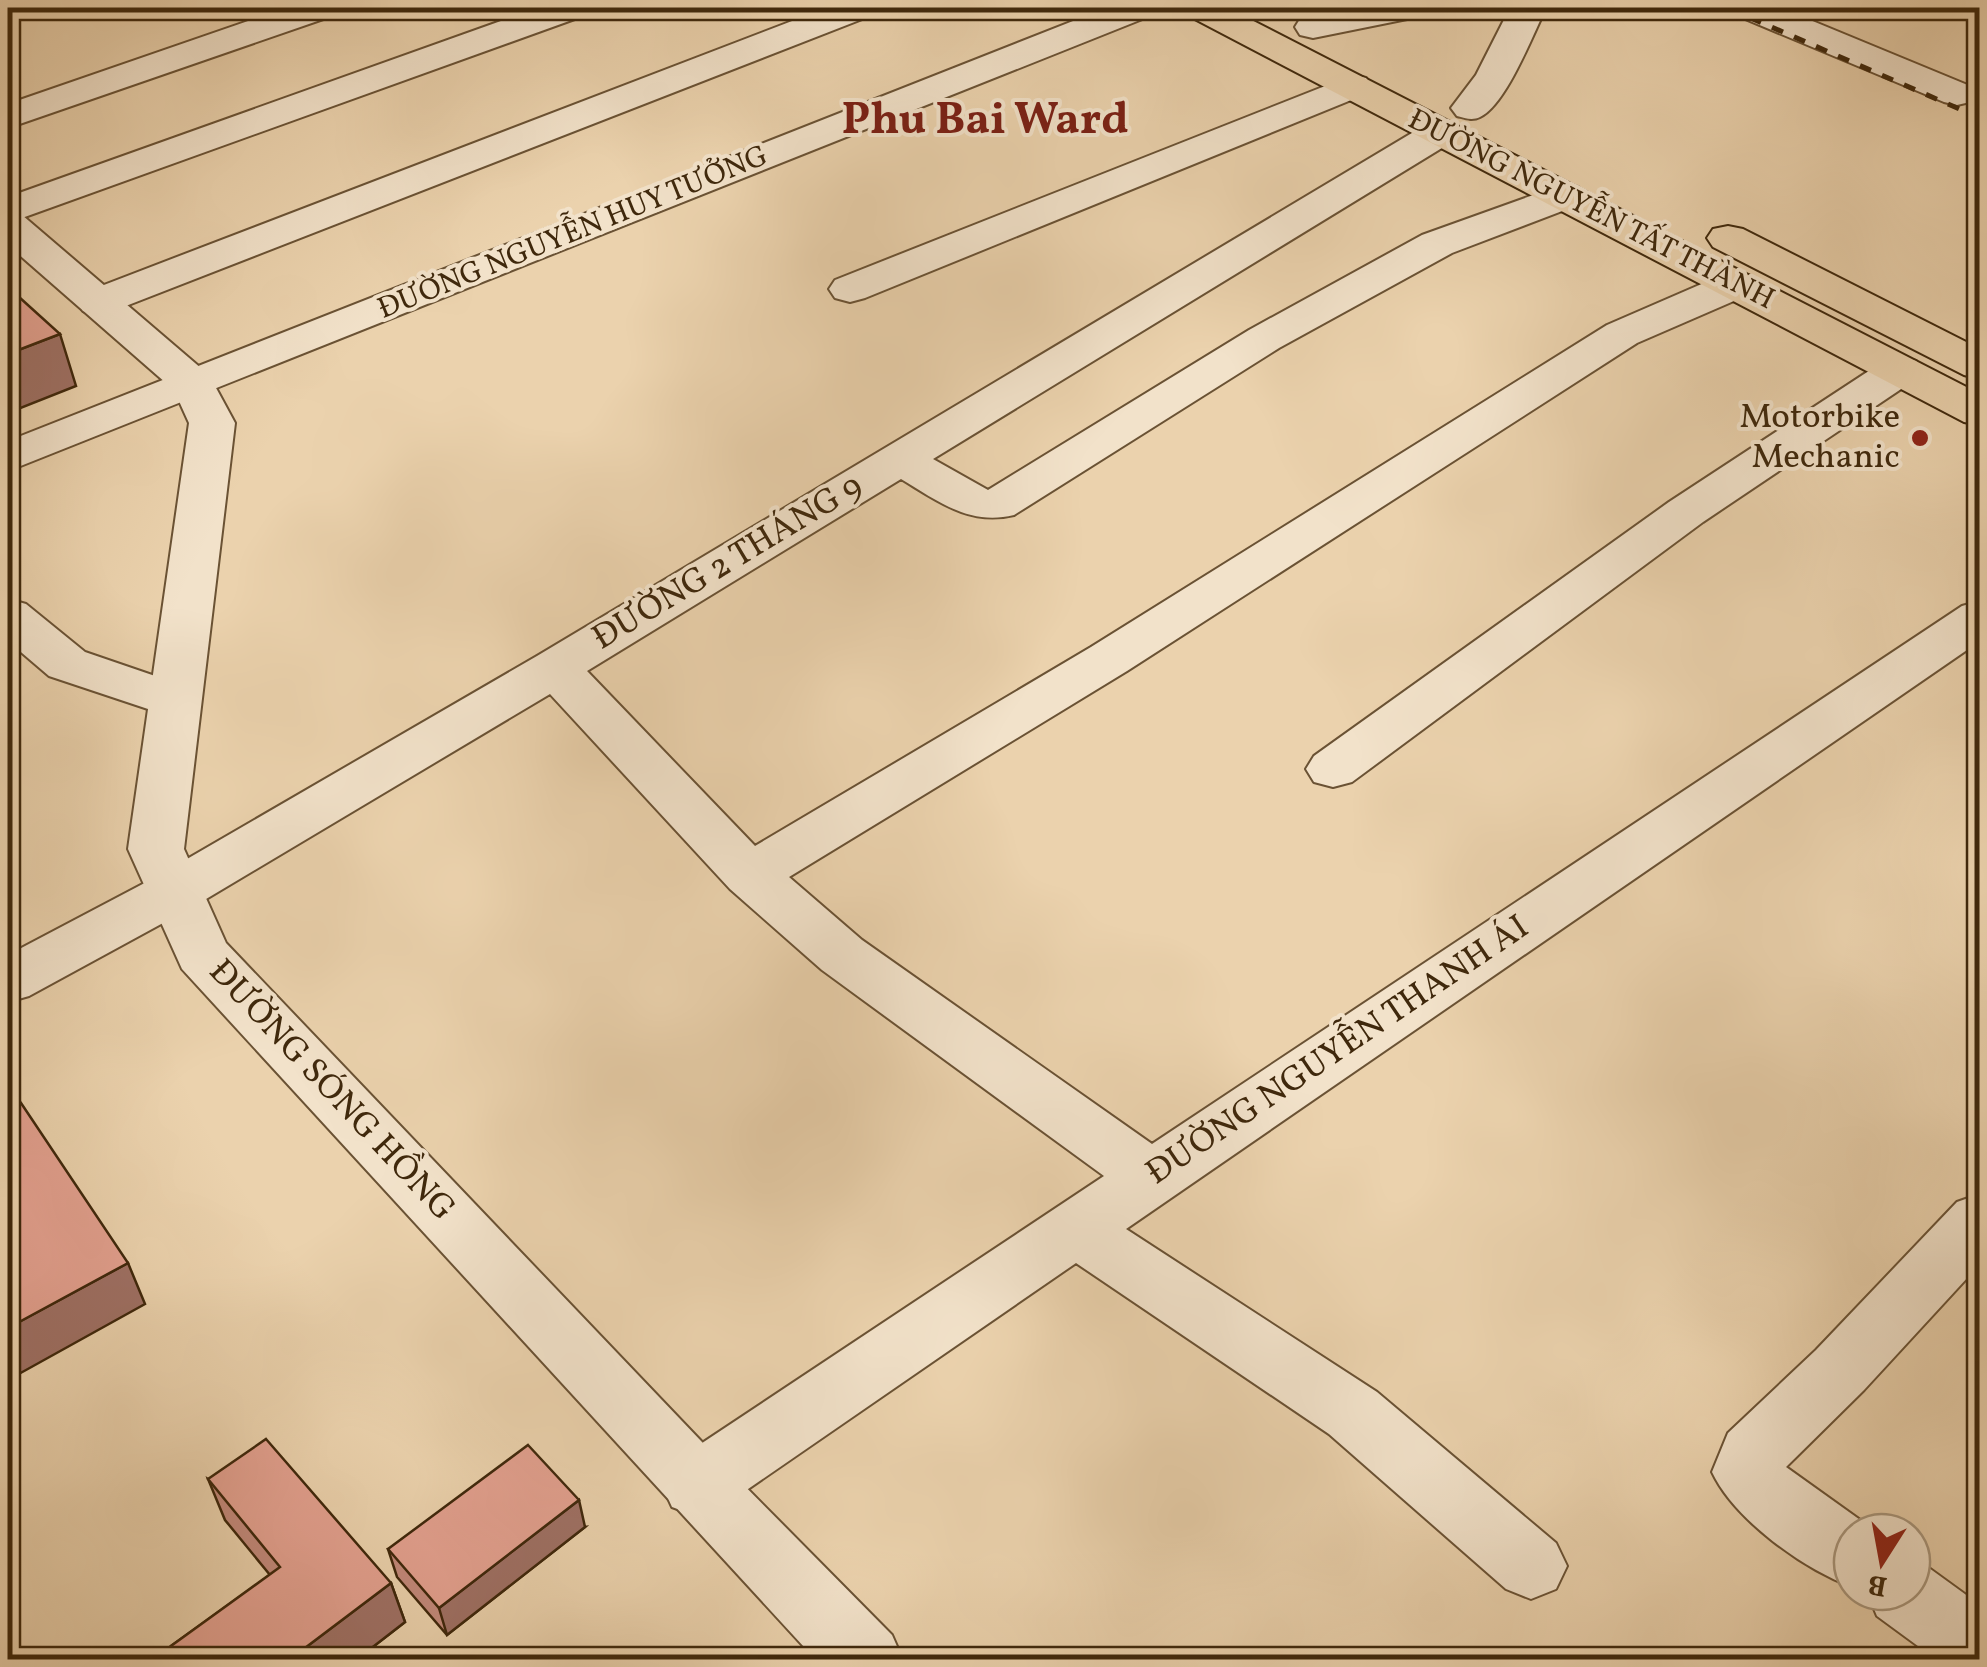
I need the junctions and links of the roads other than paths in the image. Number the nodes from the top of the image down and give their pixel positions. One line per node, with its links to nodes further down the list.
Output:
1 (318, 8): 13 (street)
2 (570, 8): 16 (street)
3 (856, 8): 20 (street)
4 (1137, 8): 23 (street, ĐƯỜNG NGUYỄN HUY TƯỞNG)
5 (1202, 8): 9 (main road, ĐƯỜNG NGUYỄN TẤT THÀNH)
6 (1410, 8): 10 (street)
7 (1528, 8): 14 (street, ĐƯỜNG 2 THÁNG 9)
8 (1751, 8): 12 (street)
9 (1268, 24): 10 (main road, ĐƯỜNG NGUYỄN TẤT THÀNH); 11 (main road, ĐƯỜNG NGUYỄN TẤT THÀNH)
10 (1312, 27): 14 (main road, ĐƯỜNG NGUYỄN TẤT THÀNH)
11 (1353, 86): 14 (main road, ĐƯỜNG NGUYỄN TẤT THÀNH); 19 (street)
12 (1957, 94)
13 (8, 116)
14 (1445, 121): 15 (main road, ĐƯỜNG NGUYỄN TẤT THÀNH); 21 (main road, ĐƯỜNG NGUYỄN TẤT THÀNH); 26 (street, ĐƯỜNG 2 THÁNG 9)
15 (1564, 196): 18 (main road, ĐƯỜNG NGUYỄN TẤT THÀNH); 26 (street)
16 (8, 212)
17 (8, 224): 20 (street, ĐƯỜNG SÓNG HỒNG)
18 (1735, 284): 22 (main road, ĐƯỜNG NGUYỄN TẤT THÀNH); 32 (street)
19 (850, 290)
20 (98, 302): 23 (street, ĐƯỜNG SÓNG HỒNG)
21 (1980, 366)
22 (1900, 370): 24 (main road, ĐƯỜNG NGUYỄN TẤT THÀNH); 31 (street)
23 (193, 384): 25 (street, ĐƯỜNG NGUYỄN HUY TƯỞNG); 30 (street, ĐƯỜNG SÓNG HỒNG)
24 (1980, 412)
25 (8, 457)
26 (899, 459): 29 (street, ĐƯỜNG 2 THÁNG 9)
27 (8, 615): 30 (street)
28 (1980, 617): 35 (street, ĐƯỜNG NGUYỄN THANH ÁI)
29 (556, 668): 32 (street); 33 (street, ĐƯỜNG 2 THÁNG 9)
30 (175, 701): 33 (street, ĐƯỜNG SÓNG HỒNG)
31 (1333, 769)
32 (750, 875): 35 (street)
33 (176, 891): 34 (street, ĐƯỜNG 2 THÁNG 9); 38 (street, ĐƯỜNG SÓNG HỒNG)
34 (8, 981)
35 (1152, 1177): 37 (street, ĐƯỜNG NGUYỄN THANH ÁI)
36 (1980, 1220): 39 (street)
37 (1075, 1229): 38 (street, ĐƯỜNG NGUYỄN THANH ÁI); 40 (street)
38 (697, 1485): 43 (street, ĐƯỜNG SÓNG HỒNG)
39 (1832, 1539)
40 (1531, 1566)
41 (1930, 1612): 42 (street)
42 (1980, 1648)
43 (866, 1660)

